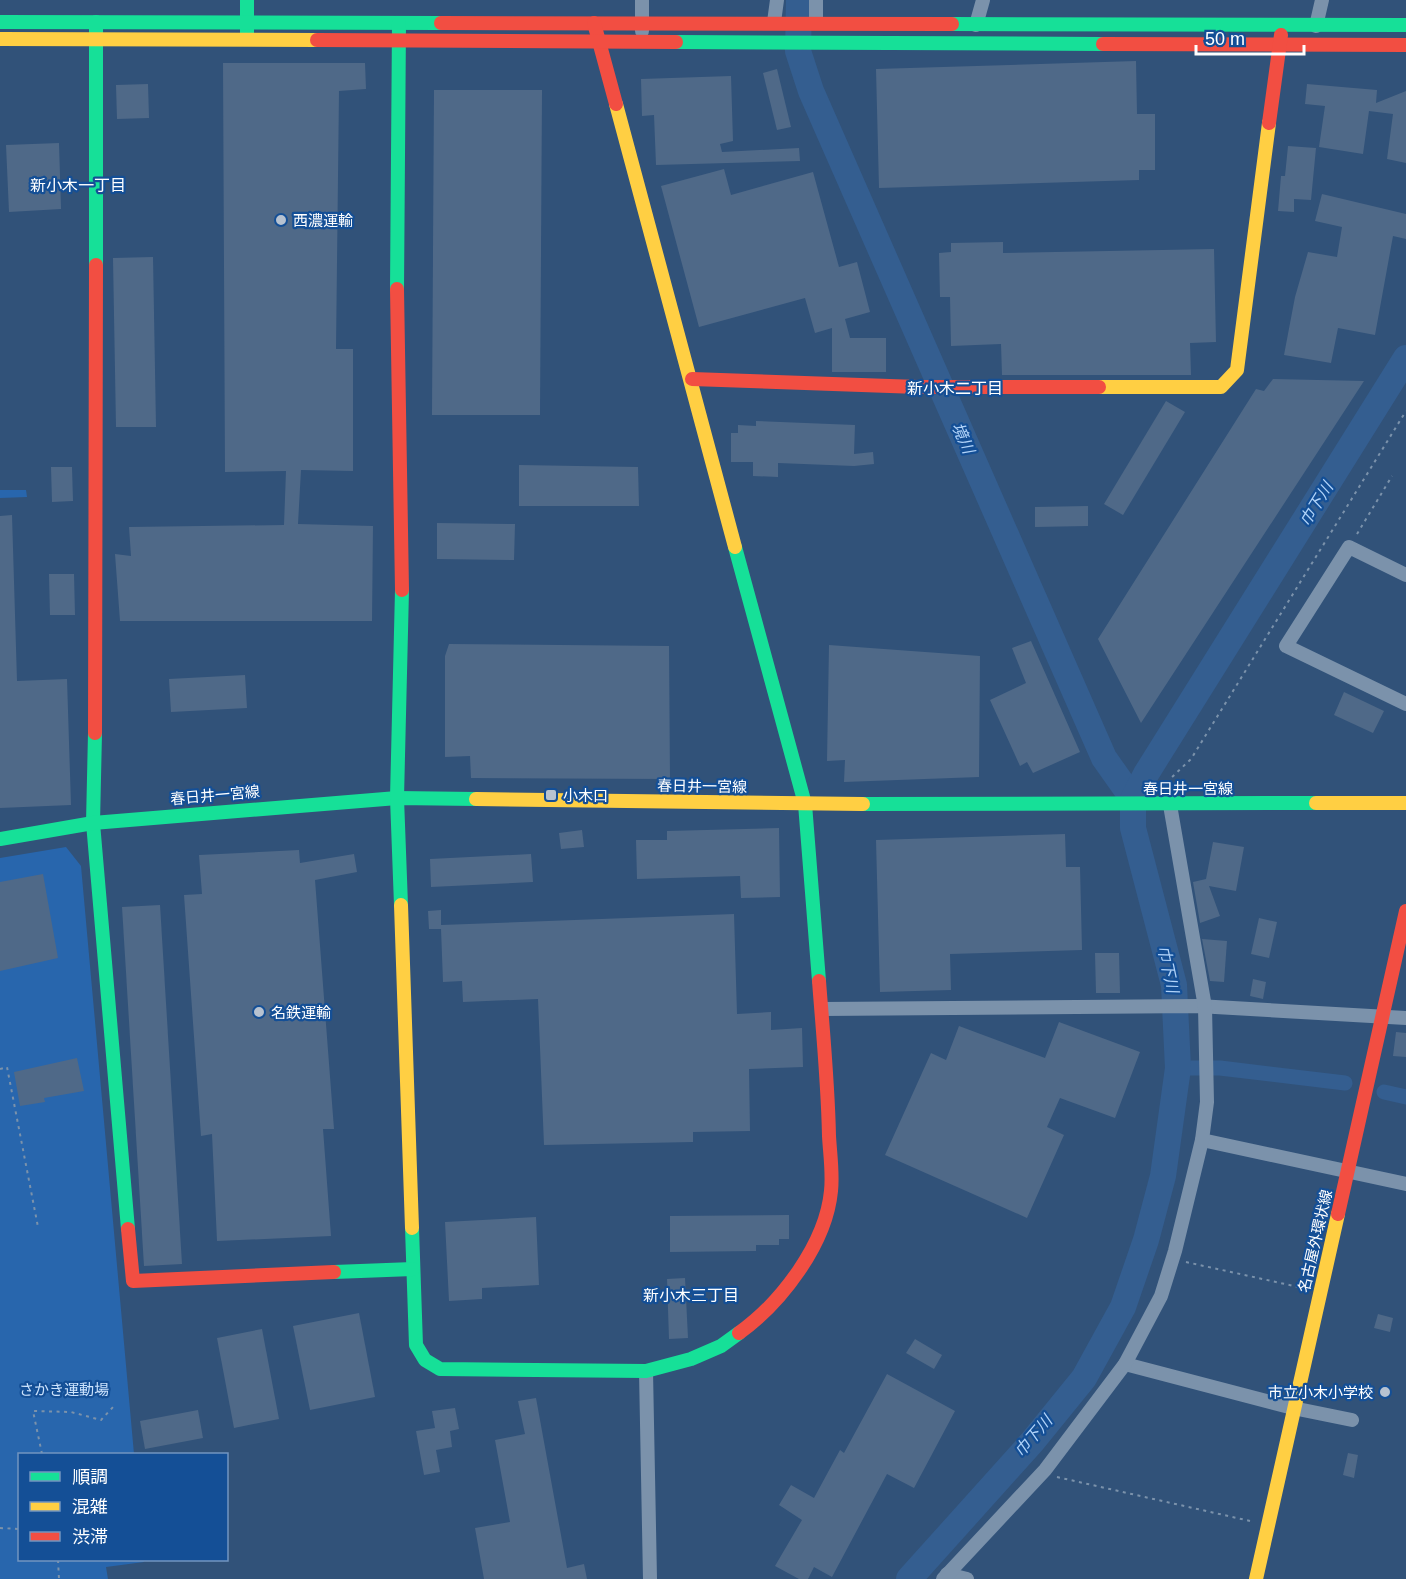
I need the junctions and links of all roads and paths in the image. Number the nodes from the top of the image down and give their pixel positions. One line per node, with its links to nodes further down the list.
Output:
1 (247, 0): 7 (street)
2 (642, 0): 10 (street)
3 (777, 0): 11 (street)
4 (816, 0): 12 (street)
5 (982, 0): 15 (street)
6 (1322, 0): 18 (street)
7 (247, 21): 9 (street); 13 (street); 21 (street)
8 (0, 22): 9 (street)
9 (96, 22): 20 (street)
10 (642, 22): 11 (street); 14 (street); 24 (street)
11 (774, 22): 12 (street)
12 (816, 22): 15 (street)
13 (399, 23): 14 (street); 22 (street)
14 (594, 23): 23 (street)
15 (976, 25): 17 (street)
16 (1406, 25): 18 (street)
17 (1282, 26): 18 (street); 26 (street)
18 (1316, 26)
19 (0, 39): 20 (street)
20 (96, 40): 21 (street); 37 (street)
21 (246, 41): 22 (street)
22 (399, 41): 23 (street); 33 (street)
23 (598, 42): 24 (street); 27 (street)
24 (642, 42): 26 (street)
25 (1406, 45): 26 (street)
26 (1280, 46): 27 (street)
27 (692, 379): 35 (street)
28 (1406, 411): 36 (path)
29 (1392, 476): 30 (path)
30 (1349, 547): 31 (street); 32 (street)
31 (1406, 575)
32 (1406, 705)
33 (397, 798): 35 (street, 春日井一宮線); 37 (street, 春日井一宮線); 50 (street)
34 (1406, 803): 36 (street, 春日井一宮線)
35 (805, 804): 36 (street, 春日井一宮線); 41 (street)
36 (1165, 805): 40 (street)
37 (93, 823): 38 (street, 春日井一宮線); 50 (street)
38 (0, 839)
39 (1406, 911): 42 (street, 名古屋外環状線)
40 (1202, 1006): 41 (street); 42 (street); 45 (street)
41 (822, 1009): 53 (street)
42 (1382, 1017): 43 (street); 46 (street, 名古屋外環状線)
43 (1406, 1018)
44 (0, 1069): 48 (path)
45 (1202, 1140): 46 (street); 52 (street)
46 (1348, 1172): 47 (street); 51 (street, 名古屋外環状線)
47 (1406, 1184)
48 (38, 1227)
49 (1186, 1262): 51 (path)
50 (413, 1269): 53 (street)
51 (1320, 1291): 55 (street, 名古屋外環状線)
52 (1125, 1364): 55 (street); 63 (street)
53 (646, 1371): 65 (street)
54 (114, 1406): 57 (path)
55 (1293, 1408): 56 (street); 59 (street, 名古屋外環状線)
56 (1352, 1420)
57 (42, 1453)
58 (1055, 1477): 59 (path)
59 (1268, 1525): 67 (street, 名古屋外環状線)
60 (0, 1528): 61 (path)
61 (18, 1529)
62 (58, 1561): 64 (path)
63 (945, 1577): 66 (street)
64 (59, 1579)
65 (651, 1579)
66 (966, 1579)
67 (1256, 1579)

